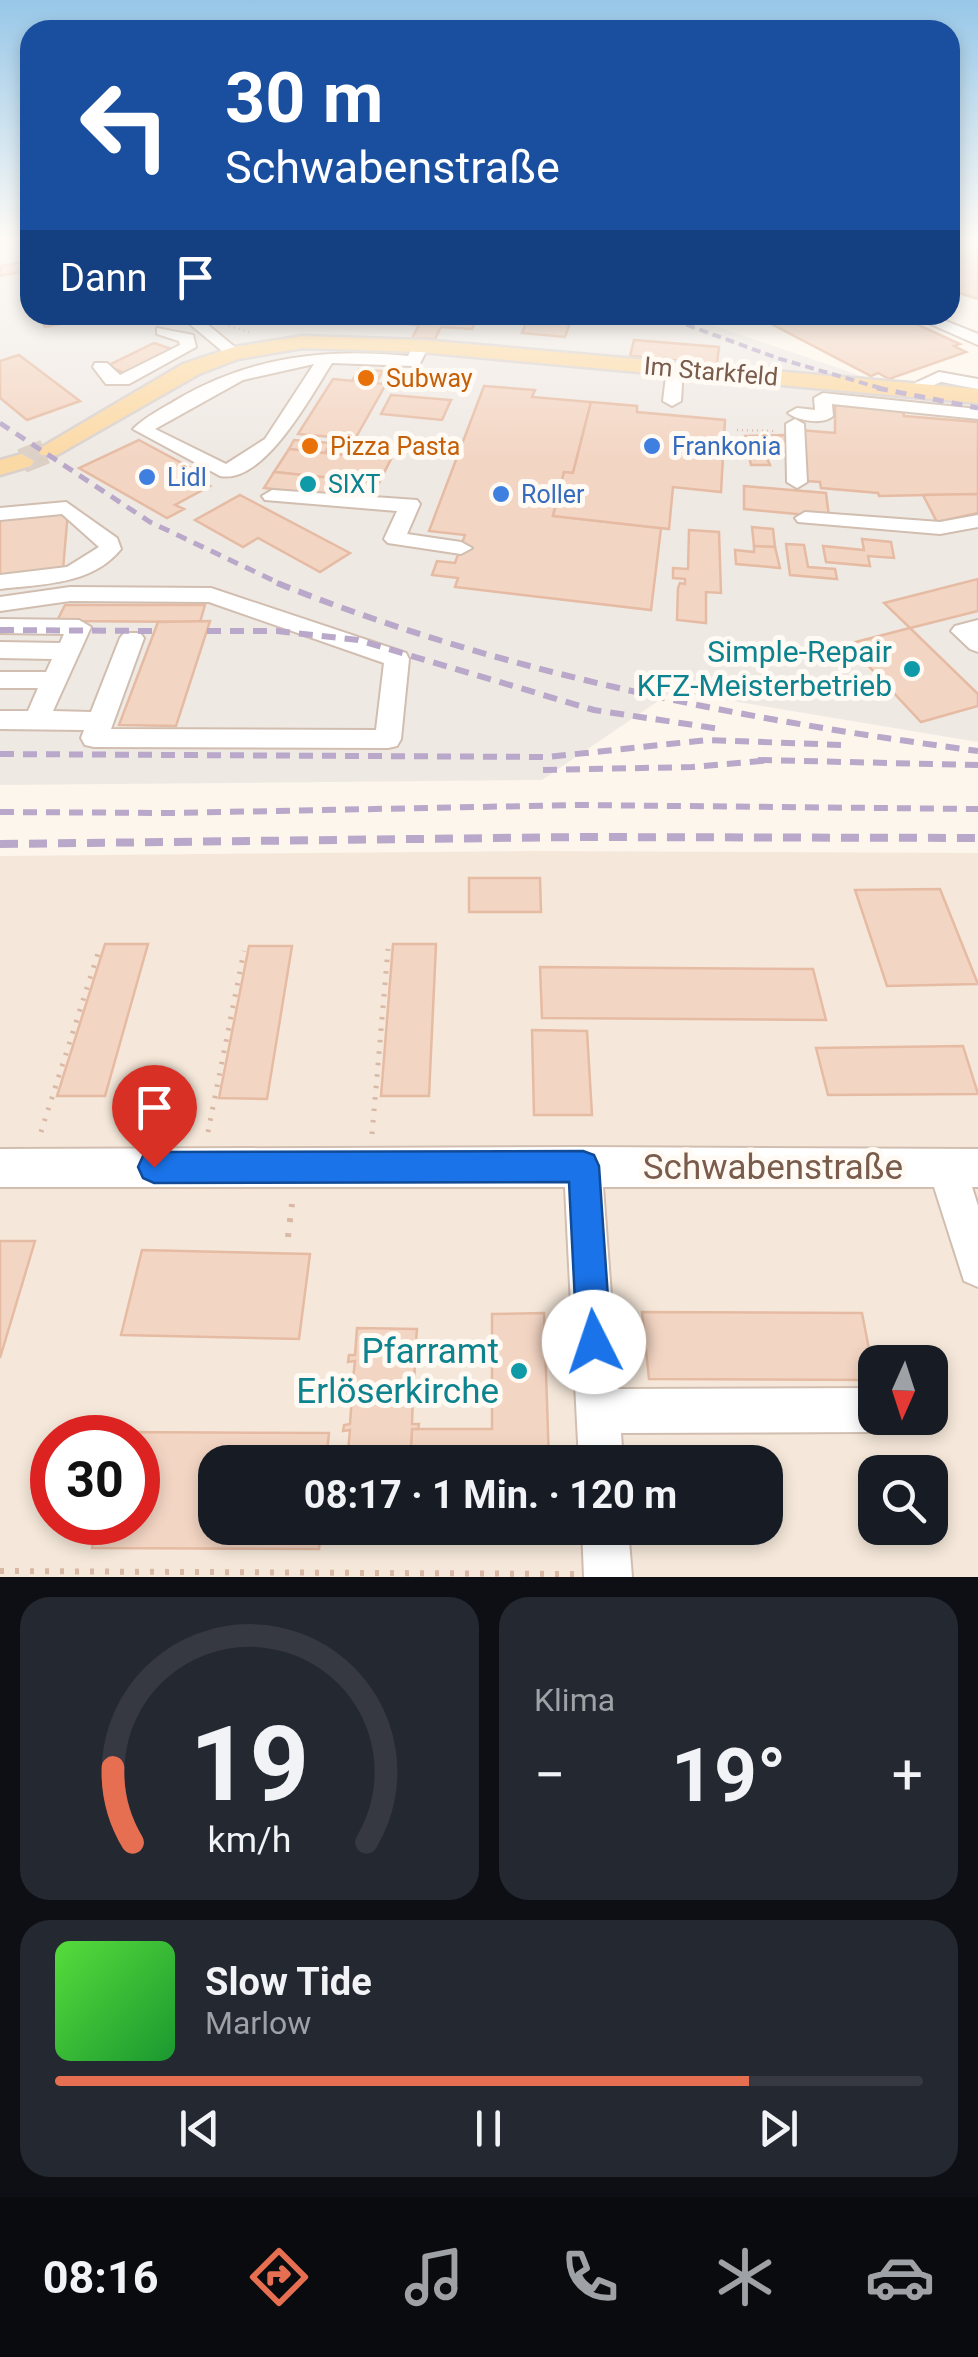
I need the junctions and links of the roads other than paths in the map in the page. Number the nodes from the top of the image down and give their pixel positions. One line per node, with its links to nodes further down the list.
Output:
1 (176, 325): 11 (street)
2 (198, 325): 7 (street)
3 (942, 325): 5 (street)
4 (948, 325): 5 (street)
5 (978, 340): 6 (street)
6 (958, 348)
7 (234, 353): 8 (main road, Im Starkfeld); 17 (main road, Im Starkfeld)
8 (413, 356): 9 (street); 10 (street); 12 (street); 14 (main road, Im Starkfeld)
9 (326, 359): 18 (street); 18 (street)
10 (436, 363)
11 (101, 367)
12 (394, 381)
13 (978, 384): 14 (street)
14 (894, 389): 15 (main road, Im Starkfeld); 16 (street); 19 (street)
15 (978, 396)
16 (978, 414)
17 (49, 450)
18 (227, 472): 20 (street)
19 (797, 482)
20 (250, 490)
21 (272, 496): 25 (street)
22 (0, 514): 26 (street)
23 (805, 518): 24 (street)
24 (978, 520)
25 (461, 548)
26 (0, 582)
27 (0, 604): 38 (street)
28 (0, 626): 33 (street)
29 (978, 627): 31 (street)
30 (132, 638): 38 (street)
31 (978, 644)
32 (0, 650): 33 (street)
33 (68, 651): 35 (street)
34 (0, 680): 35 (street)
35 (54, 680): 37 (street)
36 (0, 720): 37 (street)
37 (36, 720): 38 (street)
38 (100, 722)
39 (583, 1166): 40 (street, Schwabenstraße); 41 (street, Schwabenstraße); 44 (street)
40 (0, 1168)
41 (962, 1168): 42 (street, Schwabenstraße)
42 (978, 1267)
43 (858, 1410): 44 (street)
44 (598, 1412): 45 (street)
45 (600, 1445)
46 (606, 1545): 47 (street)
47 (608, 1576)

